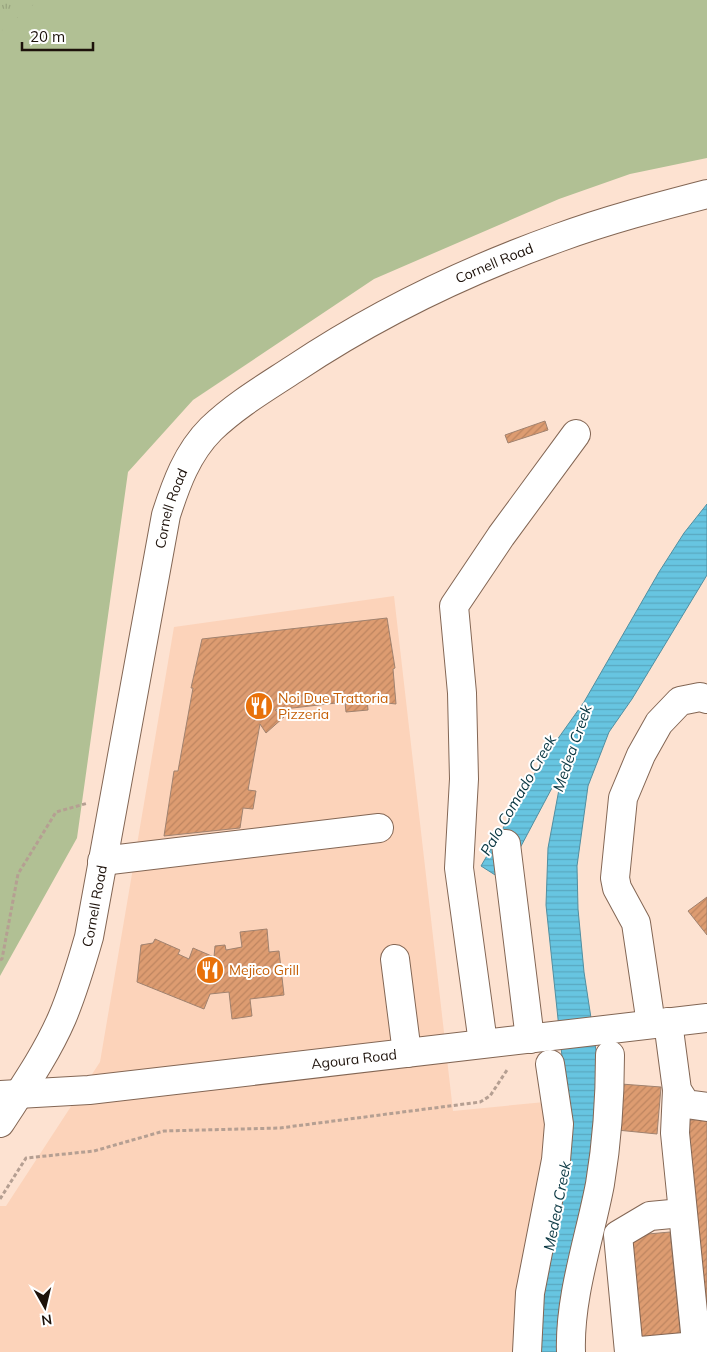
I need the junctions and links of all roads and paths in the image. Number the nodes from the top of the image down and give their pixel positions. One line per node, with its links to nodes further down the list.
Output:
1 (707, 194): 4 (street, Cornell Road)
2 (576, 434): 13 (street)
3 (707, 699): 11 (street)
4 (114, 794): 7 (street, Cornell Road); 9 (path)
5 (379, 828): 7 (street)
6 (506, 844): 12 (street)
7 (102, 861): 19 (street, Cornell Road)
8 (396, 959): 14 (street)
9 (0, 960)
10 (707, 1018): 11 (street, Agoura Road)
11 (659, 1024): 12 (street, Agoura Road); 18 (street)
12 (530, 1039): 13 (street, Agoura Road)
13 (483, 1043): 14 (street, Agoura Road)
14 (407, 1053): 19 (street, Agoura Road)
15 (610, 1055): 26 (street)
16 (550, 1064): 25 (street)
17 (507, 1070): 22 (path)
18 (677, 1090): 20 (street); 23 (street)
19 (9, 1094): 21 (street, Cornell Road)
20 (707, 1107)
21 (0, 1123)
22 (0, 1199)
23 (682, 1213): 24 (street); 24 (street)
24 (700, 1348)
25 (527, 1352)
26 (571, 1352)

